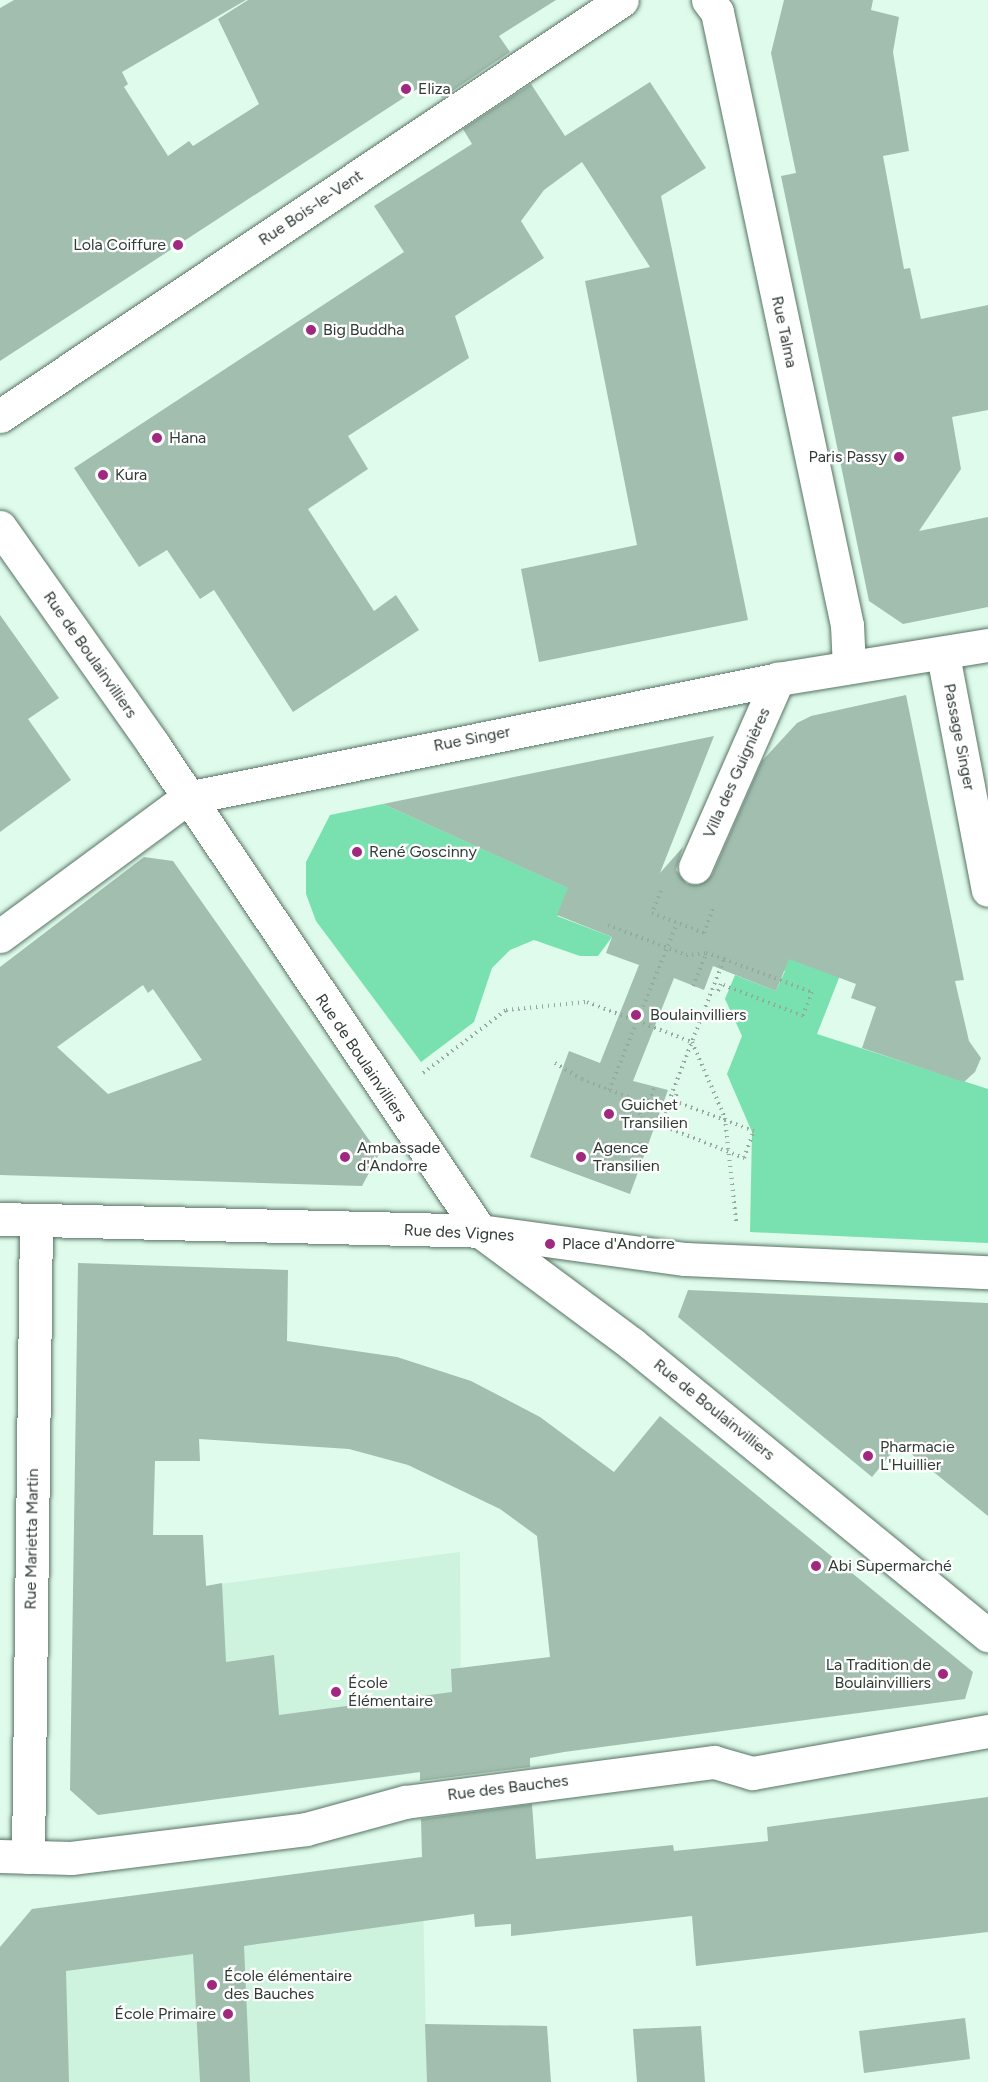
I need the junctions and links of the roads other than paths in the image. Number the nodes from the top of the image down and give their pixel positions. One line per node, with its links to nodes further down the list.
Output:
1 (622, 0): 3 (street, Rue Bois-le-Vent)
2 (708, 0): 7 (street, Rue Talma)
3 (0, 416)
4 (0, 527): 9 (street, Rue de Boulainvilliers)
5 (988, 645): 6 (street, Rue Singer)
6 (943, 655): 7 (street, Rue Singer); 11 (street, Passage Singer)
7 (849, 667): 8 (street, Rue Singer)
8 (778, 679): 9 (street, Rue Singer); 10 (street, Villa des Guignières)
9 (187, 798): 12 (street, Rue Singer); 15 (street, Rue de Boulainvilliers)
10 (695, 867)
11 (988, 890)
12 (0, 936)
13 (0, 1220): 14 (street, Rue des Vignes)
14 (36, 1221): 15 (street, Rue des Vignes); 19 (street, Rue Marietta Martin)
15 (480, 1231): 16 (street, Rue des Vignes); 17 (street, Rue de Boulainvilliers)
16 (988, 1272)
17 (988, 1635)
18 (988, 1731): 19 (street, Rue des Bauches)
19 (14, 1857)

